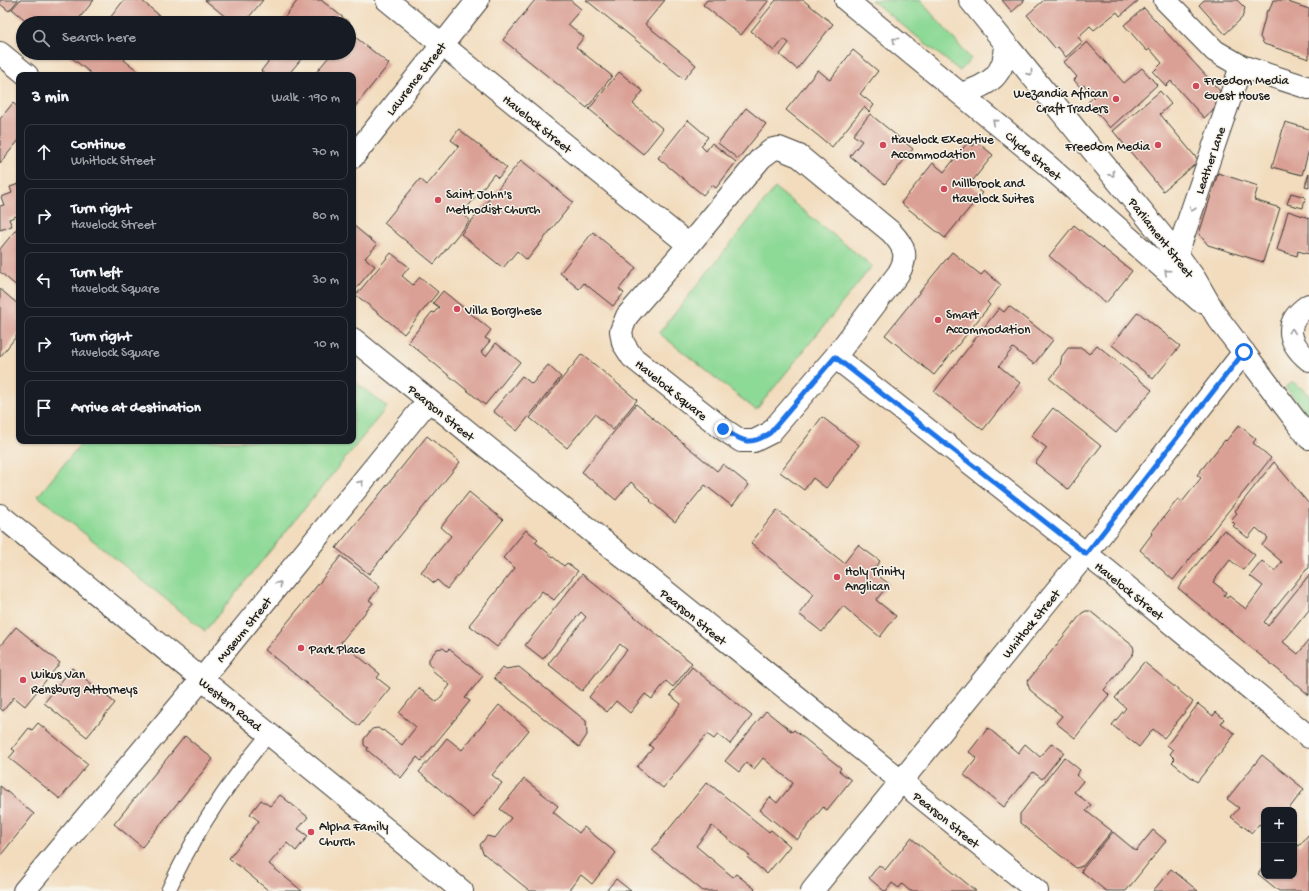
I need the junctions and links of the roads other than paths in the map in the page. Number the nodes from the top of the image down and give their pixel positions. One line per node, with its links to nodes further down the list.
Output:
1 (386, 0): 7 (street, Havelock Street)
2 (478, 0): 7 (street, Lawrence Street)
3 (846, 0): 12 (street, Clyde Street, one-way to 3)
4 (970, 0): 6 (street, Parliament Street)
5 (1165, 0): 9 (street)
6 (1006, 44): 12 (street); 15 (street, Parliament Street, one-way to 15)
7 (440, 45): 13 (street, Lawrence Street); 14 (street, Havelock Street)
8 (0, 53): 10 (street)
9 (1240, 66): 11 (street); 15 (street, Leather Lane, one-way to 15)
10 (24, 72)
11 (1309, 88)
12 (961, 94): 17 (street, Clyde Street, one-way to 12)
13 (356, 152)
14 (689, 246): 20 (street, Havelock Square); 20 (street, Havelock Square)
15 (1177, 254): 17 (street, Parliament Street)
16 (1309, 305): 21 (street, one-way to 16)
17 (1217, 316): 19 (street, Parliament Street)
18 (356, 341): 22 (street, Pearson Street)
19 (1244, 352): 23 (street, Parliament Street); 25 (street, Whitlock Street)
20 (835, 357): 25 (street, Havelock Street)
21 (1309, 360)
22 (428, 401): 26 (street, Museum Street, one-way to 22); 29 (street, Pearson Street)
23 (1309, 438)
24 (0, 515): 26 (street, Western Road)
25 (1086, 554): 28 (street, Havelock Street); 29 (street, Whitlock Street)
26 (202, 679): 27 (street, Western Road); 30 (street, Museum Street)
27 (269, 734): 31 (lane); 32 (street, Western Road)
28 (1309, 737)
29 (901, 782): 33 (street, Whitlock Street); 34 (street, Pearson Street)
30 (24, 891)
31 (168, 891)
32 (462, 891)
33 (812, 891)
34 (1037, 891)

